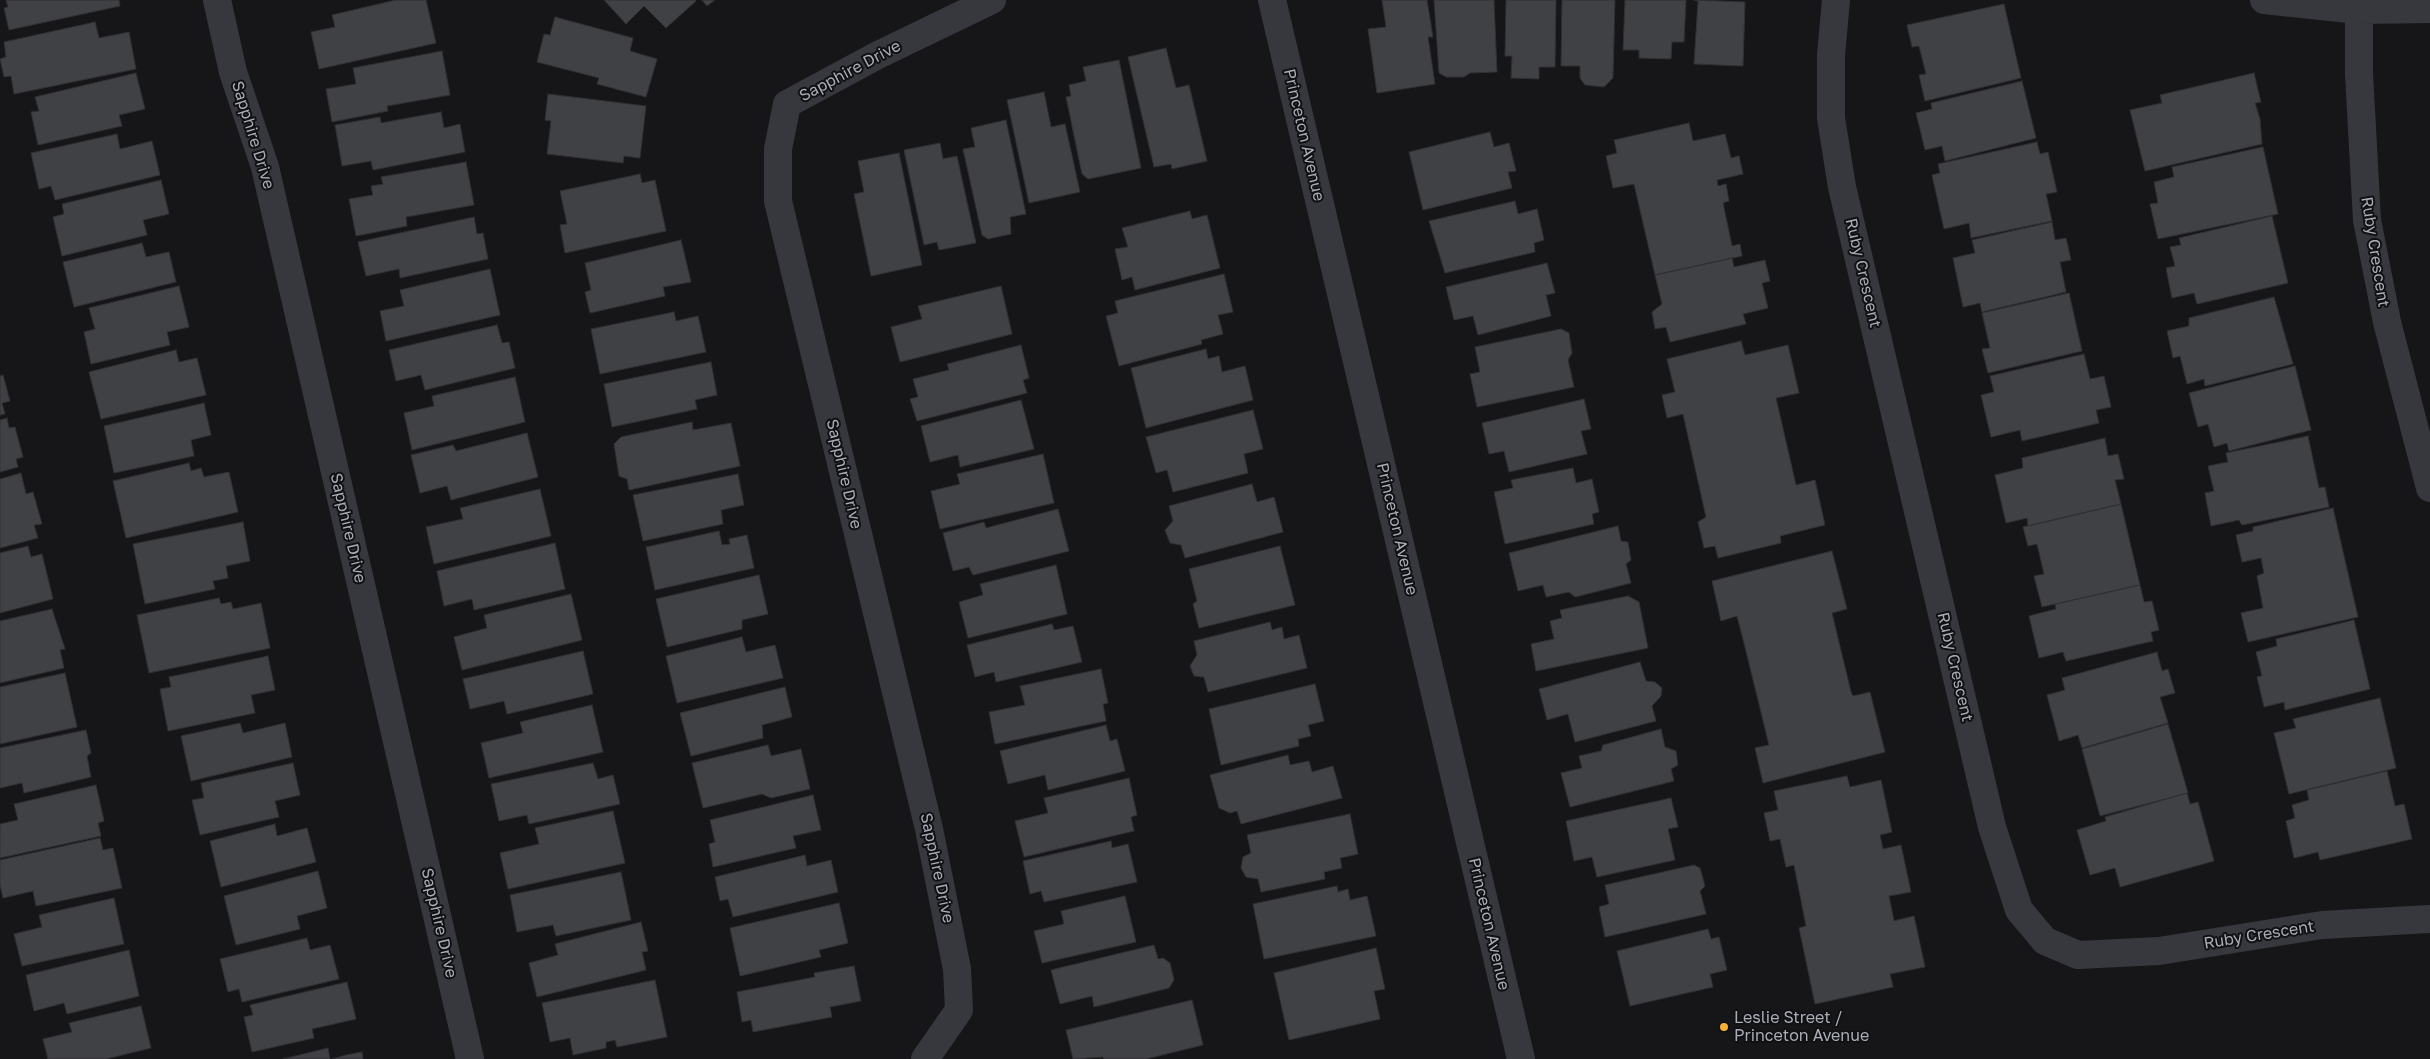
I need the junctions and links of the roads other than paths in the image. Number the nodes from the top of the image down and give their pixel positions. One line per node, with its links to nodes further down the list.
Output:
1 (217, 0): 10 (street, Sapphire Drive)
2 (992, 0): 11 (street, Sapphire Drive)
3 (1272, 0): 12 (street, Princeton Avenue)
4 (1836, 0): 9 (street, Ruby Crescent)
5 (2264, 0): 7 (street)
6 (2430, 9): 7 (street)
7 (2359, 10): 8 (street, Ruby Crescent)
8 (2430, 488)
9 (2430, 919)
10 (470, 1059)
11 (925, 1059)
12 (1521, 1059)

